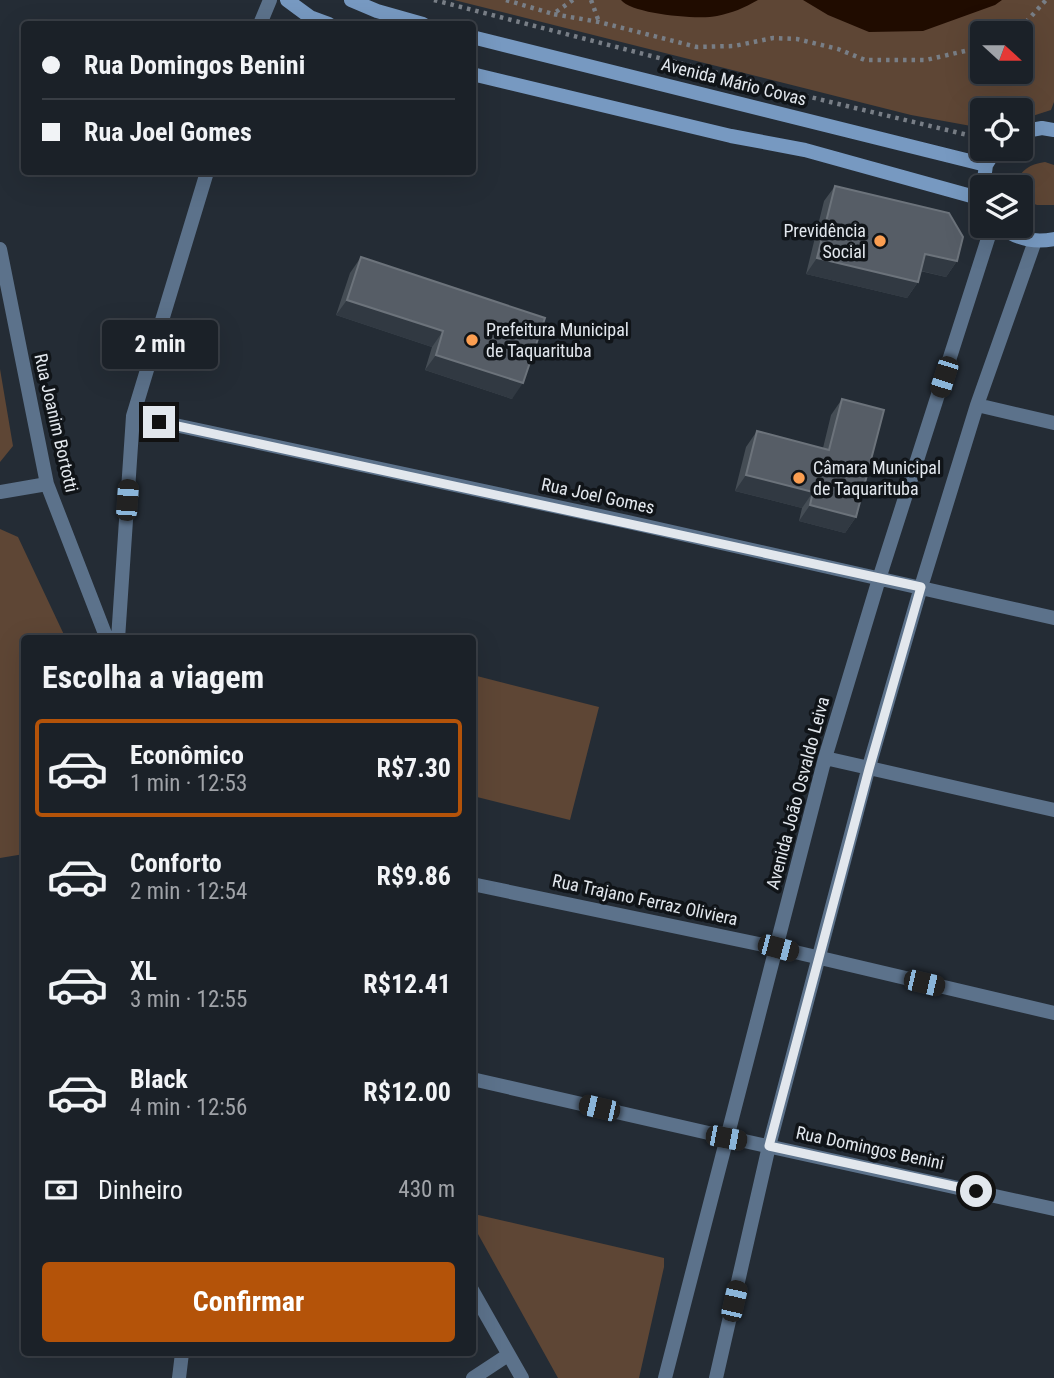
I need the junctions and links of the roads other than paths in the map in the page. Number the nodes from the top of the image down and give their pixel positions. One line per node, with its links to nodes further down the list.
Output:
1 (270, 0): 4 (street)
2 (287, 0): 5 (street)
3 (351, 0): 6 (street)
4 (261, 21)
5 (321, 21)
6 (412, 21)
7 (476, 38): 12 (street, Avenida Mário Covas)
8 (476, 75): 15 (street)
9 (1033, 130): 10 (street)
10 (1054, 130)
11 (988, 161): 12 (street)
12 (986, 165): 14 (street)
13 (206, 175): 22 (street)
14 (985, 175)
15 (970, 195)
16 (988, 238): 26 (street, Avenida João Osvaldo Leiva)
17 (1025, 238): 19 (street)
18 (1054, 239): 19 (street)
19 (1035, 241): 21 (street)
20 (0, 252): 24 (street, Rua Joanim Bortotti)
21 (977, 405): 23 (street); 27 (street)
22 (133, 416): 26 (street, Rua Joel Gomes); 30 (street)
23 (1054, 423)
24 (47, 484): 25 (street); 29 (street, Rua Joanim Bortotti)
25 (0, 492)
26 (879, 579): 27 (street, Rua Joel Gomes); 31 (street, Avenida João Osvaldo Leiva)
27 (921, 587): 28 (street, Rua Joel Gomes); 32 (street)
28 (1054, 618)
29 (105, 635)
30 (118, 635)
31 (825, 758): 32 (street); 35 (street, Avenida João Osvaldo Leiva)
32 (869, 769): 33 (street); 36 (street)
33 (1054, 810)
34 (476, 885): 35 (street, Rua Trajano Ferraz Oliviera)
35 (778, 948): 36 (street, Rua Trajano Ferraz Oliviera); 39 (street, Avenida João Osvaldo Leiva)
36 (820, 959): 37 (street, Rua Trajano Ferraz Oliviera); 40 (street)
37 (1054, 1013)
38 (476, 1080): 39 (street, Rua Domingos Benini)
39 (726, 1138): 40 (street, Rua Domingos Benini); 48 (street, Avenida João Osvaldo Leiva)
40 (769, 1146): 41 (street, Rua Domingos Benini); 49 (street)
41 (1054, 1209)
42 (476, 1297): 43 (street)
43 (508, 1355): 46 (street); 47 (street)
44 (181, 1356): 45 (street)
45 (179, 1378)
46 (473, 1378)
47 (522, 1378)
48 (665, 1378)
49 (716, 1378)

